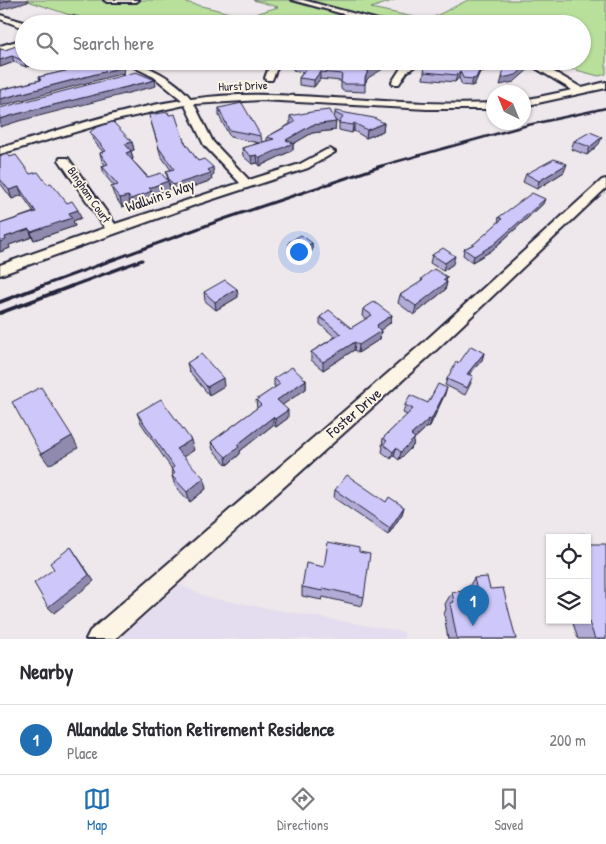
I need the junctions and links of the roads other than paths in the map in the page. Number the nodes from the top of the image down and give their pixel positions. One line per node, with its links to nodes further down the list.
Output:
1 (107, 0): 2 (street)
2 (136, 0)
3 (295, 0): 4 (street)
4 (354, 15)
5 (0, 17): 6 (street)
6 (15, 23)
7 (15, 44): 8 (street)
8 (0, 49)
9 (272, 70): 14 (street)
10 (404, 70): 15 (street)
11 (544, 70): 17 (street)
12 (150, 71): 13 (street); 18 (street)
13 (133, 75)
14 (269, 78)
15 (396, 82)
16 (606, 85): 17 (street)
17 (581, 91): 19 (street)
18 (190, 102): 20 (street, Hurst Drive); 21 (street, Hurst Drive); 25 (street)
19 (531, 102)
20 (486, 106)
21 (0, 151)
22 (330, 152): 25 (street, Wallwin's Way)
23 (64, 160): 26 (street, Bingham Court)
24 (606, 182): 28 (street, Foster Drive)
25 (247, 184): 26 (street, Wallwin's Way)
26 (113, 230): 27 (street, Wallwin's Way)
27 (0, 270)
28 (98, 639)

